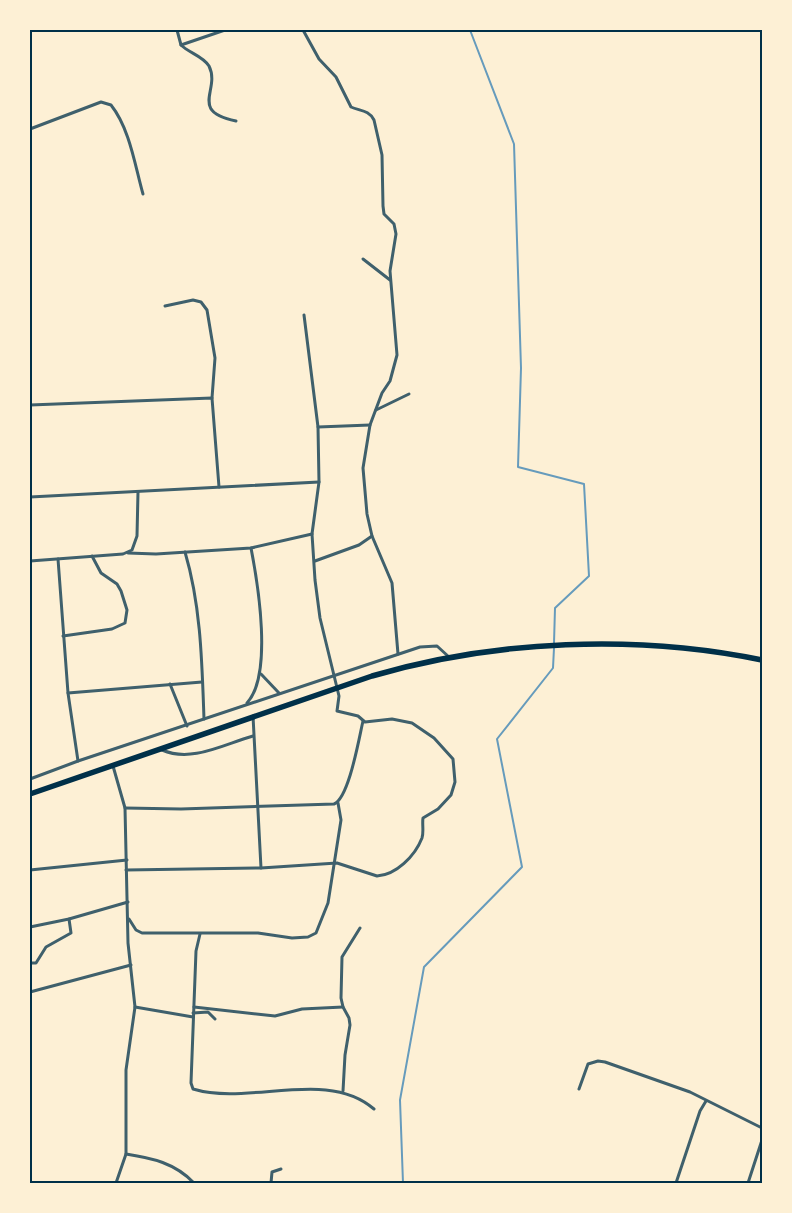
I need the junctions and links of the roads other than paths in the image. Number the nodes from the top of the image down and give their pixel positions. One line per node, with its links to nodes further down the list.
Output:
1 (177, 30): 4 (street)
2 (225, 30): 4 (street)
3 (303, 30): 9 (street)
4 (181, 45): 5 (street)
5 (236, 121)
6 (30, 129): 7 (street)
7 (143, 194)
8 (363, 259): 9 (street)
9 (391, 280): 15 (street)
10 (165, 306): 13 (street)
11 (304, 315): 17 (street)
12 (409, 394): 15 (street)
13 (212, 398): 14 (street); 19 (street)
14 (30, 404)
15 (375, 410): 16 (street)
16 (370, 424): 17 (street); 23 (street)
17 (318, 427): 18 (street)
18 (319, 482): 19 (street); 22 (street)
19 (219, 487): 20 (street)
20 (138, 492): 21 (street); 26 (street)
21 (30, 497)
22 (312, 534): 24 (street); 30 (street)
23 (372, 536): 30 (street); 32 (street)
24 (252, 548): 25 (street); 35 (street)
25 (185, 552): 26 (street); 37 (street)
26 (128, 553): 27 (street)
27 (92, 556): 28 (street); 31 (street)
28 (58, 559): 29 (street); 31 (street)
29 (30, 561)
30 (315, 561): 36 (street)
31 (63, 636): 40 (street)
32 (398, 654): 33 (street); 36 (street)
33 (449, 658): 34 (highway); 39 (highway)
34 (762, 660)
35 (260, 673): 41 (street); 42 (street)
36 (334, 676): 39 (street); 41 (street)
37 (202, 682): 38 (street); 44 (street)
38 (170, 684): 40 (street); 46 (street)
39 (336, 688): 43 (highway); 45 (street)
40 (68, 693): 49 (street)
41 (279, 693): 42 (street)
42 (245, 705): 44 (street)
43 (253, 716): 47 (street); 48 (highway)
44 (204, 719): 46 (street)
45 (362, 721): 53 (street); 57 (street)
46 (187, 726): 49 (street)
47 (253, 736): 48 (street); 54 (street)
48 (161, 750): 50 (highway)
49 (78, 761): 51 (street)
50 (113, 766): 52 (highway); 55 (street)
51 (30, 780)
52 (30, 794)
53 (338, 802): 54 (street); 57 (street)
54 (257, 806): 55 (street); 58 (street)
55 (125, 808): 56 (street)
56 (127, 860): 59 (street); 60 (street)
57 (333, 863): 58 (street); 66 (street)
58 (261, 868): 60 (street)
59 (30, 870)
60 (126, 870): 61 (street)
61 (128, 902): 62 (street); 63 (street)
62 (128, 918): 66 (street); 68 (street)
63 (69, 919): 64 (street); 67 (street)
64 (30, 927)
65 (360, 928): 72 (street)
66 (200, 934): 71 (street)
67 (30, 963)
68 (131, 965): 69 (street); 70 (street)
69 (30, 992)
70 (135, 1007): 73 (street); 81 (street)
71 (194, 1007): 72 (street); 73 (street)
72 (343, 1007): 76 (street)
73 (193, 1015): 74 (street); 76 (street)
74 (215, 1019)
75 (579, 1089): 77 (street)
76 (343, 1092): 78 (street)
77 (706, 1101): 79 (street); 86 (street)
78 (374, 1108)
79 (762, 1128)
80 (762, 1140): 87 (street)
81 (126, 1154): 83 (street); 84 (street)
82 (281, 1169): 85 (street)
83 (116, 1183)
84 (194, 1183)
85 (271, 1183)
86 (676, 1183)
87 (748, 1183)

